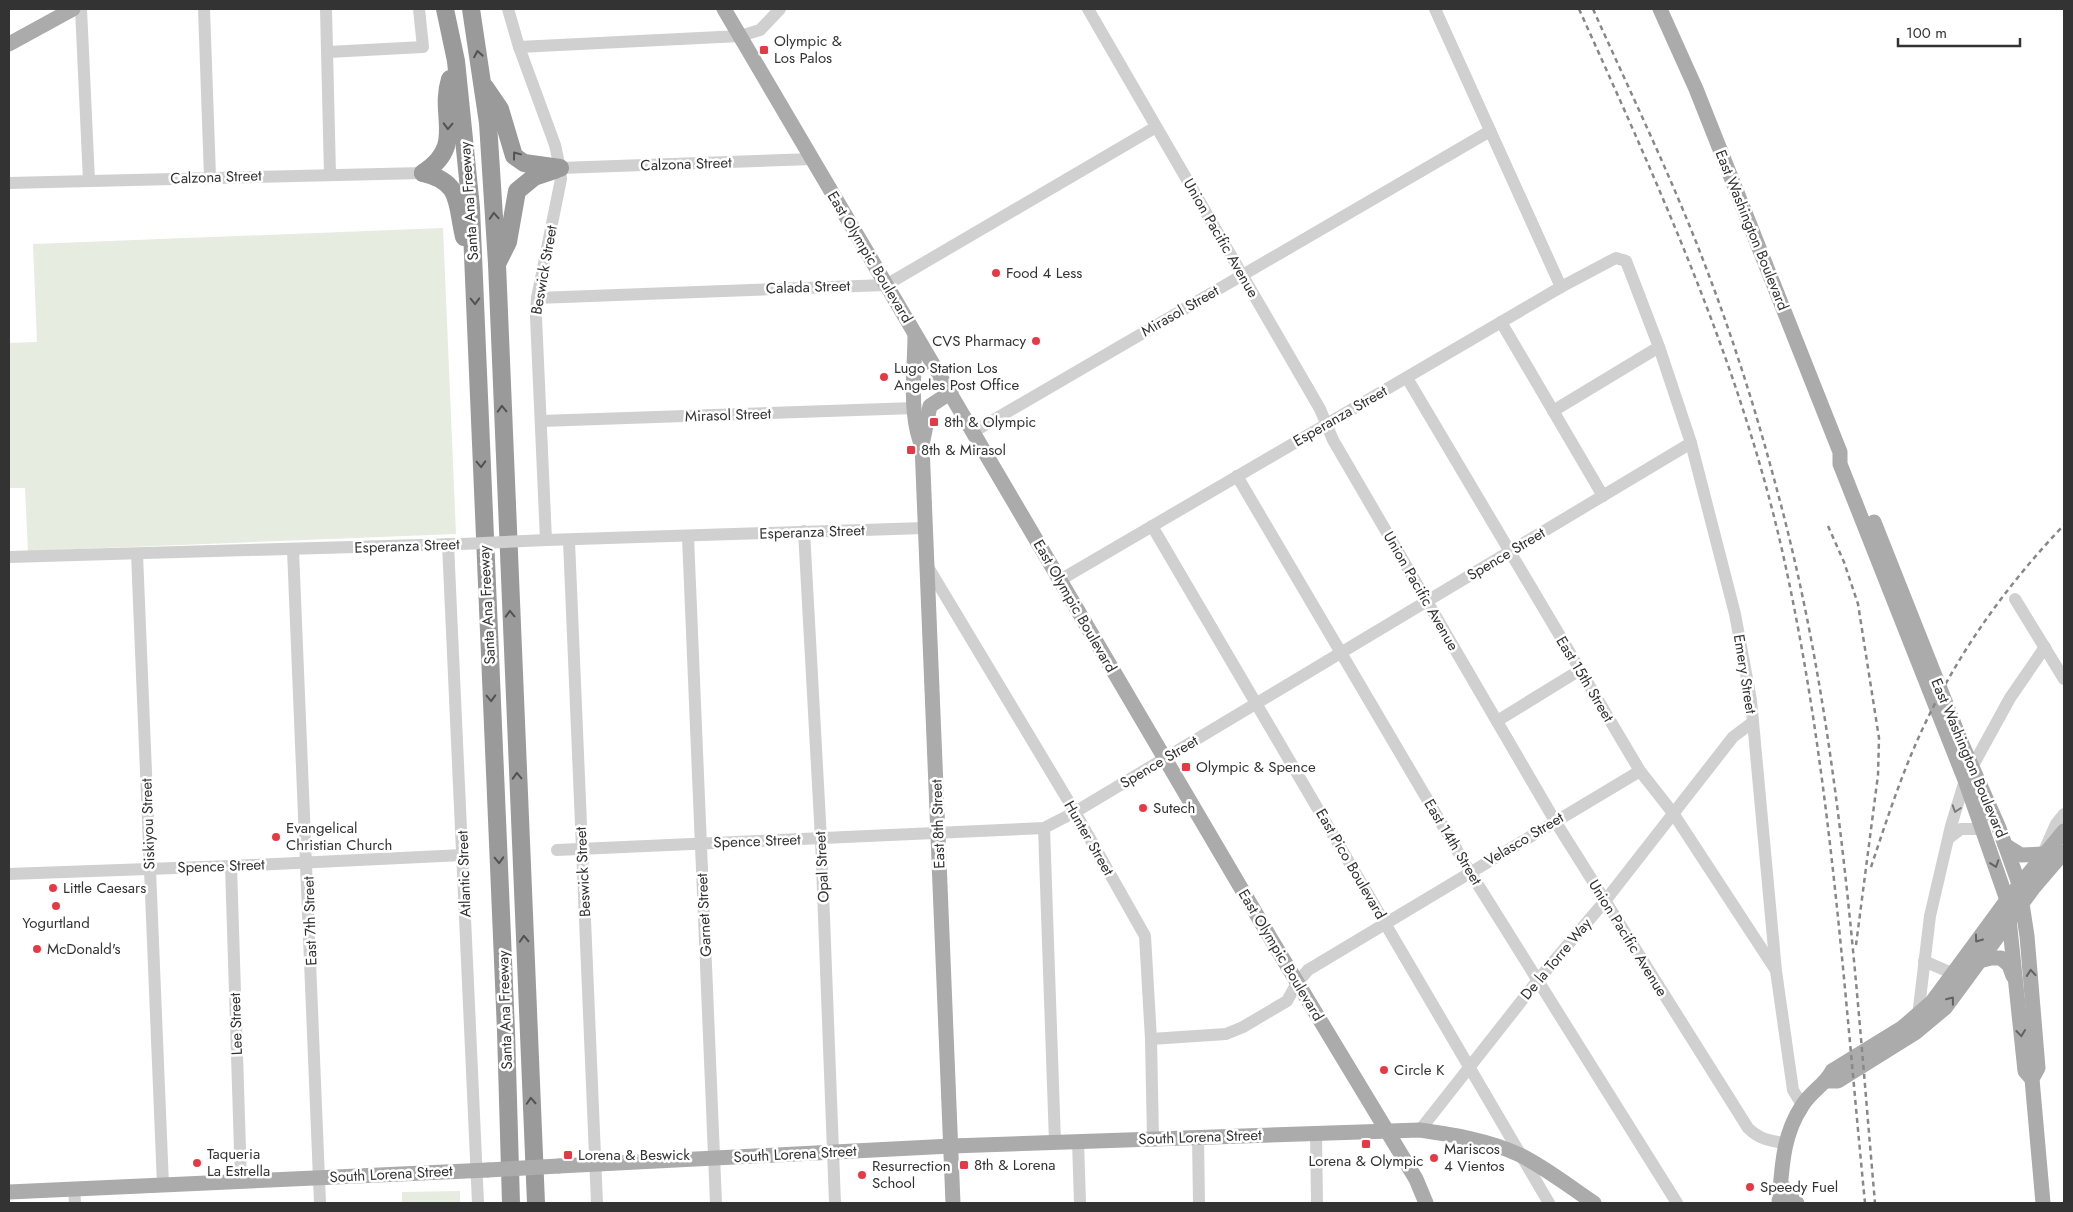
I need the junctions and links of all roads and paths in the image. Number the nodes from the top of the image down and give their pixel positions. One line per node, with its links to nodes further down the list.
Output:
1 (73, 9): 15 (main road)
2 (81, 9): 27 (street)
3 (204, 9): 26 (street)
4 (326, 9): 17 (street)
5 (419, 9): 17 (street)
6 (445, 9): 18 (highway, Santa Ana Freeway)
7 (470, 9): 19 (highway, Santa Ana Freeway, one-way to 7)
8 (508, 9): 16 (street, Beswick Street)
9 (724, 9): 14 (main road, East Olympic Boulevard)
10 (780, 9): 14 (street)
11 (1088, 9): 20 (street, Union Pacific Avenue)
12 (1435, 9): 21 (street)
13 (1660, 9): 74 (main road, East Washington Boulevard)
14 (740, 36): 16 (street); 22 (main road, East Olympic Boulevard)
15 (9, 44)
16 (519, 47): 23 (street, Beswick Street)
17 (328, 52): 25 (street)
18 (456, 61): 24 (highway, one-way to 24); 31 (highway, Santa Ana Freeway)
19 (483, 83): 23 (highway, one-way to 19); 30 (highway, Santa Ana Freeway, one-way to 19)
20 (1156, 127): 32 (street, Union Pacific Avenue); 33 (street, Calada Street)
21 (1490, 131): 32 (street, Mirasol Street); 34 (street)
22 (812, 159): 23 (street, Calzona Street); 33 (main road, East Olympic Boulevard)
23 (560, 168): 30 (highway); 35 (street, Beswick Street)
24 (423, 173): 25 (street, Calzona Street); 31 (highway)
25 (330, 175): 26 (street, Calzona Street)
26 (210, 177): 27 (street, Calzona Street)
27 (89, 181): 28 (street, Calzona Street)
28 (9, 183)
29 (1622, 259): 34 (street, Esperanza Street); 38 (street, Emery Street)
30 (497, 264): 138 (highway, Santa Ana Freeway, one-way to 30)
31 (473, 274): 137 (highway, Santa Ana Freeway, one-way to 137)
32 (1242, 275): 44 (street, Union Pacific Avenue); 45 (street, Mirasol Street)
33 (886, 285): 35 (street, Calada Street); 37 (main road, East Olympic Boulevard)
34 (1562, 287): 36 (street, Esperanza Street)
35 (537, 298): 43 (street, Beswick Street)
36 (1501, 322): 39 (street, Esperanza Street); 42 (street)
37 (915, 334): 40 (main road, East Olympic Boulevard); 41 (main road, East 8th Street)
38 (1660, 348): 42 (street); 46 (street, Emery Street)
39 (1406, 378): 44 (street, Esperanza Street); 58 (street, East 15th Street)
40 (951, 392): 45 (main road, East Olympic Boulevard); 47 (main road, East 8th Street)
41 (914, 408): 43 (street, Mirasol Street); 47 (main road, East 8th Street)
42 (1553, 411): 49 (street)
43 (541, 421): 54 (street, Beswick Street)
44 (1326, 425): 48 (street, Esperanza Street); 64 (street, Union Pacific Avenue)
45 (973, 432): 62 (main road, East Olympic Boulevard)
46 (1691, 444): 49 (street, Spence Street); 71 (street, Emery Street)
47 (922, 445): 51 (main road, East 8th Street)
48 (1237, 476): 50 (street, Esperanza Street); 66 (street, East 14th Street)
49 (1603, 496): 58 (street, Spence Street)
50 (1152, 526): 62 (street, Esperanza Street); 69 (street, East Pico Boulevard)
51 (925, 528): 52 (street, Esperanza Street); 61 (main road, East 8th Street)
52 (804, 532): 53 (street, Esperanza Street); 83 (street, Opal Street)
53 (688, 536): 55 (street, Esperanza Street); 85 (street, Garnet Street)
54 (546, 540): 55 (street, Esperanza Street); 56 (street, Esperanza Street, bridge)
55 (568, 541): 87 (street, Beswick Street)
56 (448, 544): 57 (street, Esperanza Street); 91 (street, Atlantic Street)
57 (293, 550): 59 (street, Esperanza Street); 92 (street, East 7th Street)
58 (1509, 552): 64 (street, Spence Street); 67 (street, East 15th Street)
59 (137, 554): 60 (street, Esperanza Street); 94 (street, Siskiyou Street)
60 (9, 557)
61 (928, 567): 75 (street, Hunter Street); 82 (main road, East 8th Street)
62 (1060, 580): 72 (main road, East Olympic Boulevard)
63 (2015, 600): 65 (street)
64 (1427, 602): 66 (street, Spence Street); 70 (street, Union Pacific Avenue)
65 (2045, 647): 68 (street); 74 (street)
66 (1341, 654): 69 (street, Spence Street); 95 (street, East 14th Street)
67 (1580, 670): 70 (street); 73 (street, East 15th Street)
68 (2064, 680)
69 (1257, 704): 72 (street, Spence Street); 102 (street, East Pico Boulevard)
70 (1497, 721): 78 (street, Union Pacific Avenue)
71 (1753, 722): 76 (street, De la Torre Way); 105 (street, Emery Street)
72 (1165, 758): 75 (street, Spence Street); 108 (main road, East Olympic Boulevard)
73 (1640, 771): 76 (street, East 15th Street); 78 (street, Velasco Street)
74 (1969, 774): 80 (main road, East Washington Boulevard); 84 (street, one-way to 84); 86 (main road, East Washington Boulevard)
75 (1075, 812): 79 (street, Spence Street); 111 (street, Hunter Street)
76 (1673, 813): 99 (street, De la Torre Way); 105 (street, East 15th Street)
77 (2064, 814): 90 (street)
78 (1555, 821): 95 (street, Velasco Street); 99 (street, Union Pacific Avenue)
79 (1044, 828): 82 (street, Spence Street); 121 (street)
80 (1983, 829): 84 (street); 98 (main road, East Washington Boulevard, one-way to 98)
81 (2064, 830): 90 (main road)
82 (938, 832): 83 (street, Spence Street); 123 (main road, East 8th Street)
83 (820, 838): 85 (street, Spence Street); 124 (street, Opal Street)
84 (1949, 838): 103 (street)
85 (700, 842): 87 (street, Spence Street); 126 (street, Garnet Street)
86 (2005, 844): 90 (main road); 97 (main road, East Washington Boulevard)
87 (582, 848): 88 (street, Spence Street); 127 (street, Beswick Street)
88 (557, 850)
89 (2064, 852): 100 (main road)
90 (2043, 854): 97 (main road)
91 (463, 855): 92 (street, Spence Street); 128 (street, Atlantic Street)
92 (308, 862): 93 (street, Spence Street); 129 (street, East 7th Street)
93 (231, 866): 94 (street, Spence Street); 130 (street, Lee Street)
94 (149, 869): 96 (street, Spence Street); 131 (street, Siskiyou Street)
95 (1470, 872): 102 (street, Velasco Street); 107 (street, East 14th Street)
96 (9, 874)
97 (2019, 884): 98 (main road); 100 (main road, East Washington Boulevard)
98 (2006, 900): 101 (main road, East Washington Boulevard); 106 (main road, one-way to 106)
99 (1605, 901): 107 (street, De la Torre Way); 122 (street, Union Pacific Avenue)
100 (2023, 902): 101 (main road); 113 (main road, East Washington Boulevard, one-way to 100)
101 (2010, 920): 104 (main road); 109 (main road, East Washington Boulevard)
102 (1385, 922): 108 (street, Velasco Street); 112 (street, East Pico Boulevard)
103 (1924, 961): 106 (street); 110 (street)
104 (1979, 961): 109 (main road); 110 (main road, one-way to 104)
105 (1776, 971): 114 (street, Emery Street)
106 (1954, 974): 110 (main road)
107 (1538, 980): 112 (street, De la Torre Way); 149 (street, East 14th Street)
108 (1297, 983): 111 (street, Velasco Street); 116 (main road, East Olympic Boulevard)
109 (2016, 985): 113 (main road, East Washington Boulevard, one-way to 113)
110 (1921, 1021): 114 (main road)
111 (1151, 1039): 119 (street, Hunter Street)
112 (1469, 1067): 115 (street, De la Torre Way); 125 (street, East Pico Boulevard)
113 (2032, 1079): 152 (main road, East Washington Boulevard)
114 (1802, 1105): 122 (main road)
115 (1420, 1130): 116 (main road, South Lorena Street); 125 (main road, South Lorena Street)
116 (1387, 1131): 117 (main road, South Lorena Street); 146 (main road, East Olympic Boulevard)
117 (1316, 1133): 118 (main road, South Lorena Street); 145 (street)
118 (1198, 1137): 119 (main road, South Lorena Street); 144 (street)
119 (1152, 1139): 120 (main road, South Lorena Street)
120 (1078, 1141): 121 (main road, South Lorena Street); 143 (street)
121 (1055, 1142): 123 (main road, South Lorena Street)
122 (1784, 1143): 132 (main road)
123 (952, 1146): 124 (main road, South Lorena Street); 142 (main road, East 8th Street)
124 (834, 1152): 126 (main road, South Lorena Street); 141 (street, Opal Street)
125 (1520, 1155): 147 (street, East Pico Boulevard); 148 (main road, South Lorena Street)
126 (715, 1158): 127 (main road, South Lorena Street); 140 (street, Garnet Street)
127 (596, 1164): 128 (main road, South Lorena Street, bridge); 139 (street, Beswick Street)
128 (482, 1170): 129 (main road, South Lorena Street); 136 (street, Atlantic Street)
129 (319, 1177): 130 (main road, South Lorena Street); 135 (street, East 7th Street)
130 (241, 1181): 131 (main road, South Lorena Street)
131 (163, 1184): 134 (main road, South Lorena Street)
132 (1781, 1184): 150 (main road); 151 (main road)
133 (9, 1192): 134 (main road, South Lorena Street)
134 (75, 1196)
135 (320, 1203)
136 (478, 1203)
137 (511, 1203)
138 (536, 1203)
139 (597, 1203)
140 (716, 1203)
141 (835, 1203)
142 (953, 1203)
143 (1080, 1203)
144 (1199, 1203)
145 (1317, 1203)
146 (1426, 1203)
147 (1549, 1203)
148 (1594, 1203)
149 (1677, 1203)
150 (1779, 1203)
151 (1797, 1203)
152 (2044, 1203)

